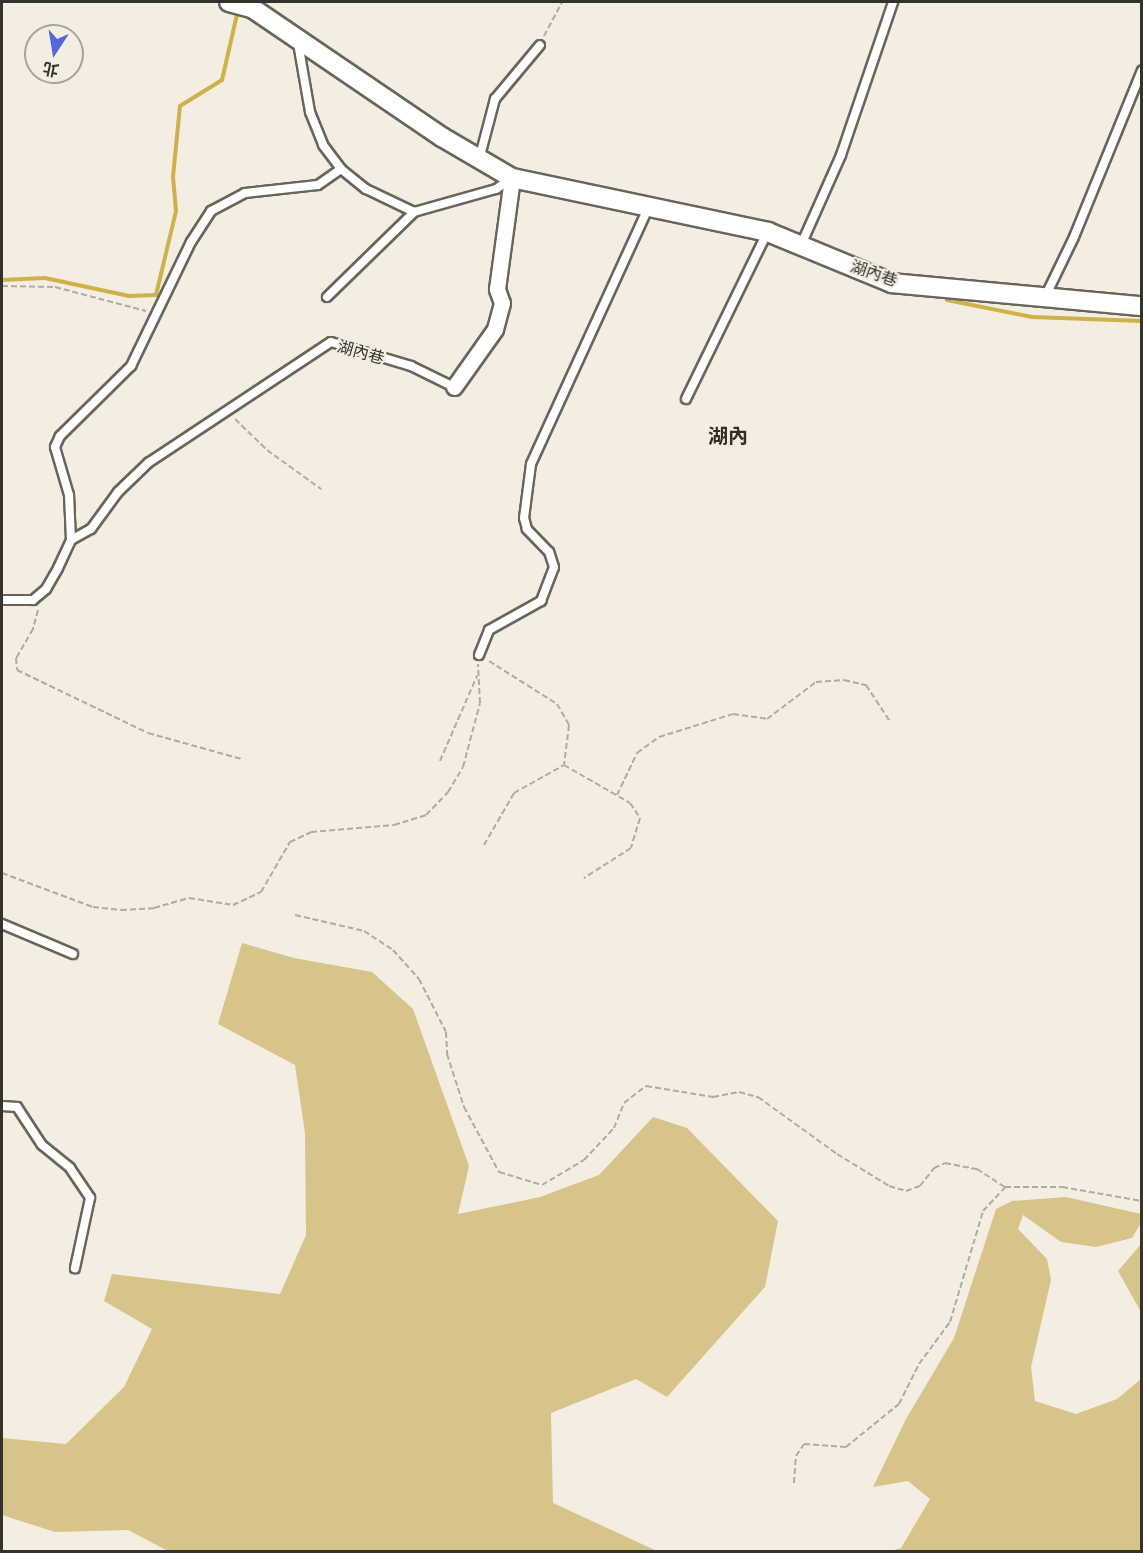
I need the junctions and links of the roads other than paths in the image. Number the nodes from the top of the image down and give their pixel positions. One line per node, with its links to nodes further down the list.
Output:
1 (229, 2): 3 (street, 湖內巷)
2 (893, 2): 13 (lane)
3 (254, 5): 4 (street, 湖內巷)
4 (298, 40): 7 (street, 湖內巷); 8 (lane)
5 (540, 45): 7 (lane)
6 (1142, 70): 14 (lane)
7 (480, 156): 9 (street, 湖內巷)
8 (341, 169): 11 (lane); 19 (lane)
9 (512, 178): 10 (street, 湖內巷); 11 (lane); 17 (street, 湖內巷)
10 (650, 205): 12 (street, 湖內巷); 21 (lane)
11 (414, 212): 15 (lane)
12 (768, 232): 13 (street, 湖內巷); 18 (lane)
13 (801, 245): 14 (street, 湖內巷)
14 (1046, 295): 16 (street, 湖內巷)
15 (327, 297)
16 (1142, 306)
17 (454, 387): 19 (lane, 湖內巷)
18 (687, 399)
19 (71, 540): 20 (lane, 湖內巷)
20 (2, 600)
21 (478, 655)
22 (2, 924): 23 (lane)
23 (74, 954)
24 (2, 1106): 25 (lane)
25 (75, 1268)

